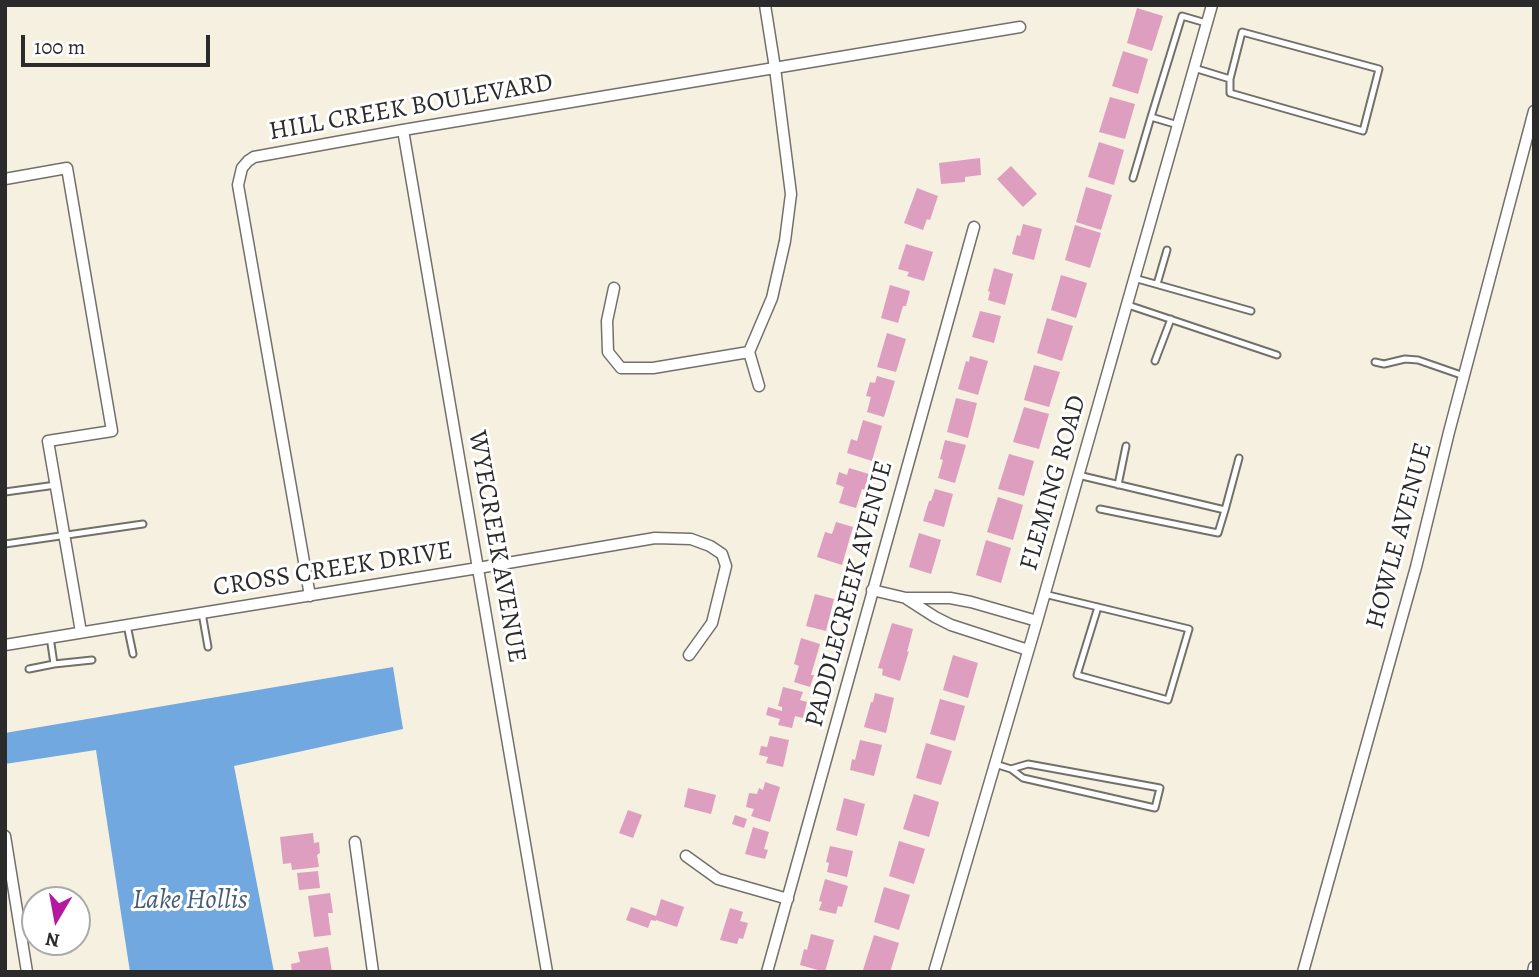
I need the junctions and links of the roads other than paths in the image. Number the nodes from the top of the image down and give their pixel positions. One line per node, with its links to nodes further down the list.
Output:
1 (765, 5): 5 (street)
2 (1212, 5): 3 (street, FLEMING ROAD)
3 (1206, 23): 6 (street, FLEMING ROAD); 9 (lane)
4 (1020, 27): 5 (street, HILL CREEK BOULEVARD)
5 (775, 68): 11 (street, HILL CREEK BOULEVARD); 22 (street)
6 (1194, 68): 7 (lane); 10 (street, FLEMING ROAD)
7 (1230, 79): 7 (lane)
8 (1534, 111): 26 (street, HOWLE AVENUE)
9 (1151, 117): 10 (lane); 12 (lane)
10 (1178, 125): 16 (street, FLEMING ROAD)
11 (403, 130): 39 (street, WYECREEK AVENUE); 42 (street, HILL CREEK BOULEVARD)
12 (1133, 178)
13 (5, 179): 31 (street)
14 (974, 227): 40 (street, PADDLECREEK AVENUE)
15 (1167, 250): 17 (lane)
16 (1134, 278): 17 (lane); 19 (street, FLEMING ROAD)
17 (1157, 284): 20 (lane)
18 (614, 288): 22 (street)
19 (1127, 304): 21 (lane); 30 (street, FLEMING ROAD)
20 (1251, 311)
21 (1171, 319): 23 (lane); 24 (lane)
22 (749, 352): 27 (street)
23 (1277, 355)
24 (1155, 360)
25 (1375, 362): 26 (lane)
26 (1464, 376): 69 (street, HOWLE AVENUE)
27 (760, 386)
28 (1126, 446): 32 (lane)
29 (1239, 458): 35 (lane)
30 (1078, 475): 32 (lane); 41 (street, FLEMING ROAD)
31 (56, 485): 33 (lane); 37 (street)
32 (1118, 485): 35 (lane)
33 (5, 492)
34 (1100, 509): 35 (lane)
35 (1225, 510)
36 (143, 524): 37 (lane)
37 (65, 537): 38 (lane); 48 (street)
38 (5, 544)
39 (478, 568): 42 (street, CROSS CREEK DRIVE); 54 (street, CROSS CREEK DRIVE); 66 (street, WYECREEK AVENUE)
40 (872, 590): 43 (street); 63 (street, PADDLECREEK AVENUE)
41 (1044, 594): 44 (lane); 46 (street, FLEMING ROAD)
42 (310, 596): 45 (street, CROSS CREEK DRIVE)
43 (906, 598): 46 (street); 52 (street)
44 (1098, 607): 44 (lane)
45 (202, 613): 47 (street, CROSS CREEK DRIVE); 51 (lane)
46 (1037, 621): 52 (street, FLEMING ROAD)
47 (127, 625): 48 (street, CROSS CREEK DRIVE); 53 (lane)
48 (81, 632): 49 (street, CROSS CREEK DRIVE)
49 (50, 637): 50 (street, CROSS CREEK DRIVE); 56 (lane)
50 (5, 645)
51 (208, 647)
52 (1028, 650): 58 (street, FLEMING ROAD)
53 (134, 654)
54 (689, 655)
55 (92, 660): 56 (lane)
56 (54, 664): 57 (lane)
57 (29, 669)
58 (995, 764): 59 (lane); 68 (street, FLEMING ROAD)
59 (1011, 769): 59 (lane)
60 (5, 835): 64 (street)
61 (355, 842): 65 (street)
62 (686, 856): 63 (street)
63 (788, 899): 67 (street, PADDLECREEK AVENUE)
64 (27, 972)
65 (373, 972)
66 (547, 972)
67 (767, 972)
68 (934, 972)
69 (1303, 972)

